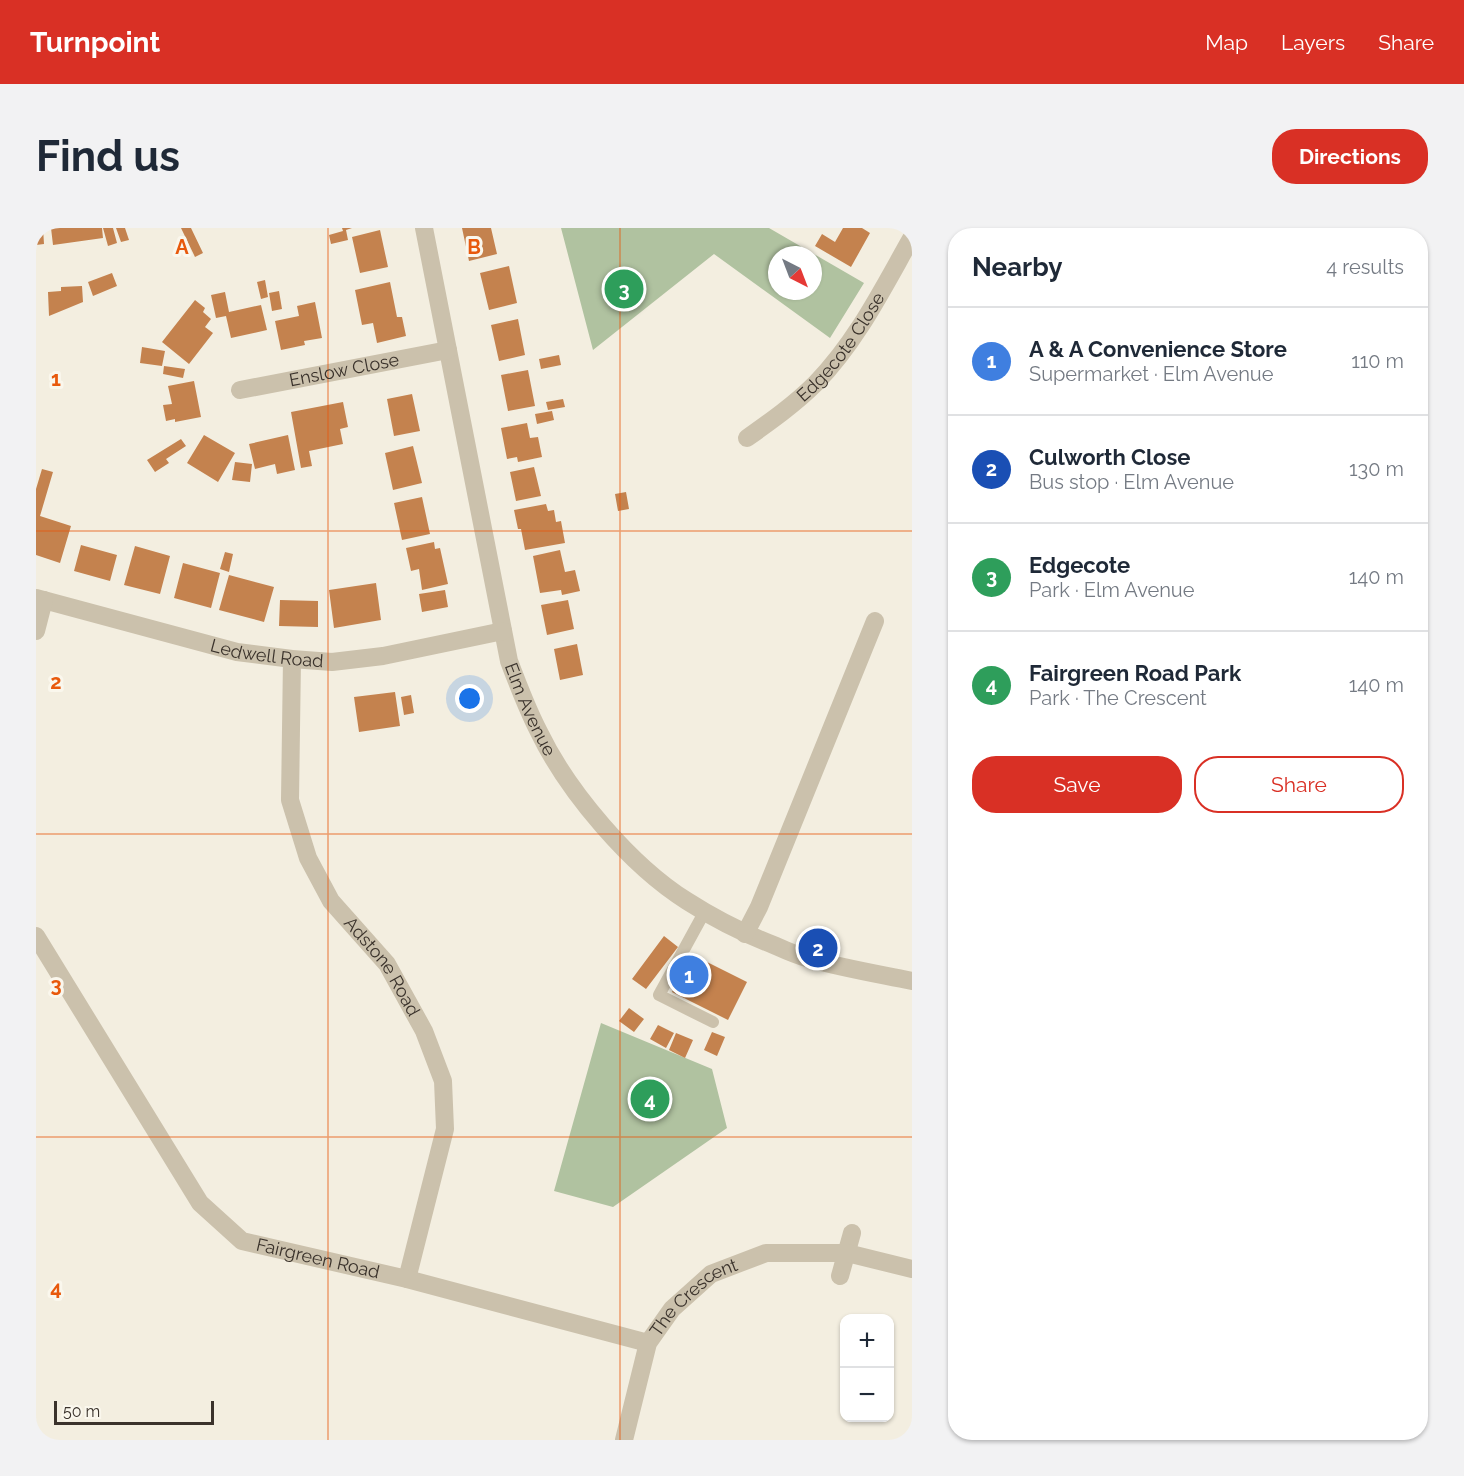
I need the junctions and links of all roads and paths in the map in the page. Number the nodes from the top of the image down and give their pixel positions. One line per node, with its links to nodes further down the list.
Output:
1 (424, 228): 3 (street, Elm Avenue)
2 (912, 237): 5 (street, Edgecote Close)
3 (448, 350): 4 (street, Enslow Close); 9 (street, Elm Avenue)
4 (240, 390)
5 (747, 438)
6 (40, 599): 8 (street); 10 (street, Ledwell Road)
7 (875, 621): 12 (street)
8 (36, 631)
9 (503, 631): 10 (street, Ledwell Road); 11 (street, Elm Avenue)
10 (292, 659): 20 (street, Adstone Road)
11 (705, 911): 12 (street, Elm Avenue); 15 (lane)
12 (745, 934): 14 (street, Elm Avenue)
13 (36, 936): 20 (street, Fairgreen Road)
14 (911, 988)
15 (713, 1022)
16 (852, 1233): 17 (street)
17 (847, 1253): 18 (street, The Crescent); 19 (street); 21 (street, The Crescent)
18 (912, 1269)
19 (840, 1276)
20 (406, 1278): 21 (street, Fairgreen Road)
21 (648, 1343): 22 (street, The Crescent)
22 (624, 1440)

